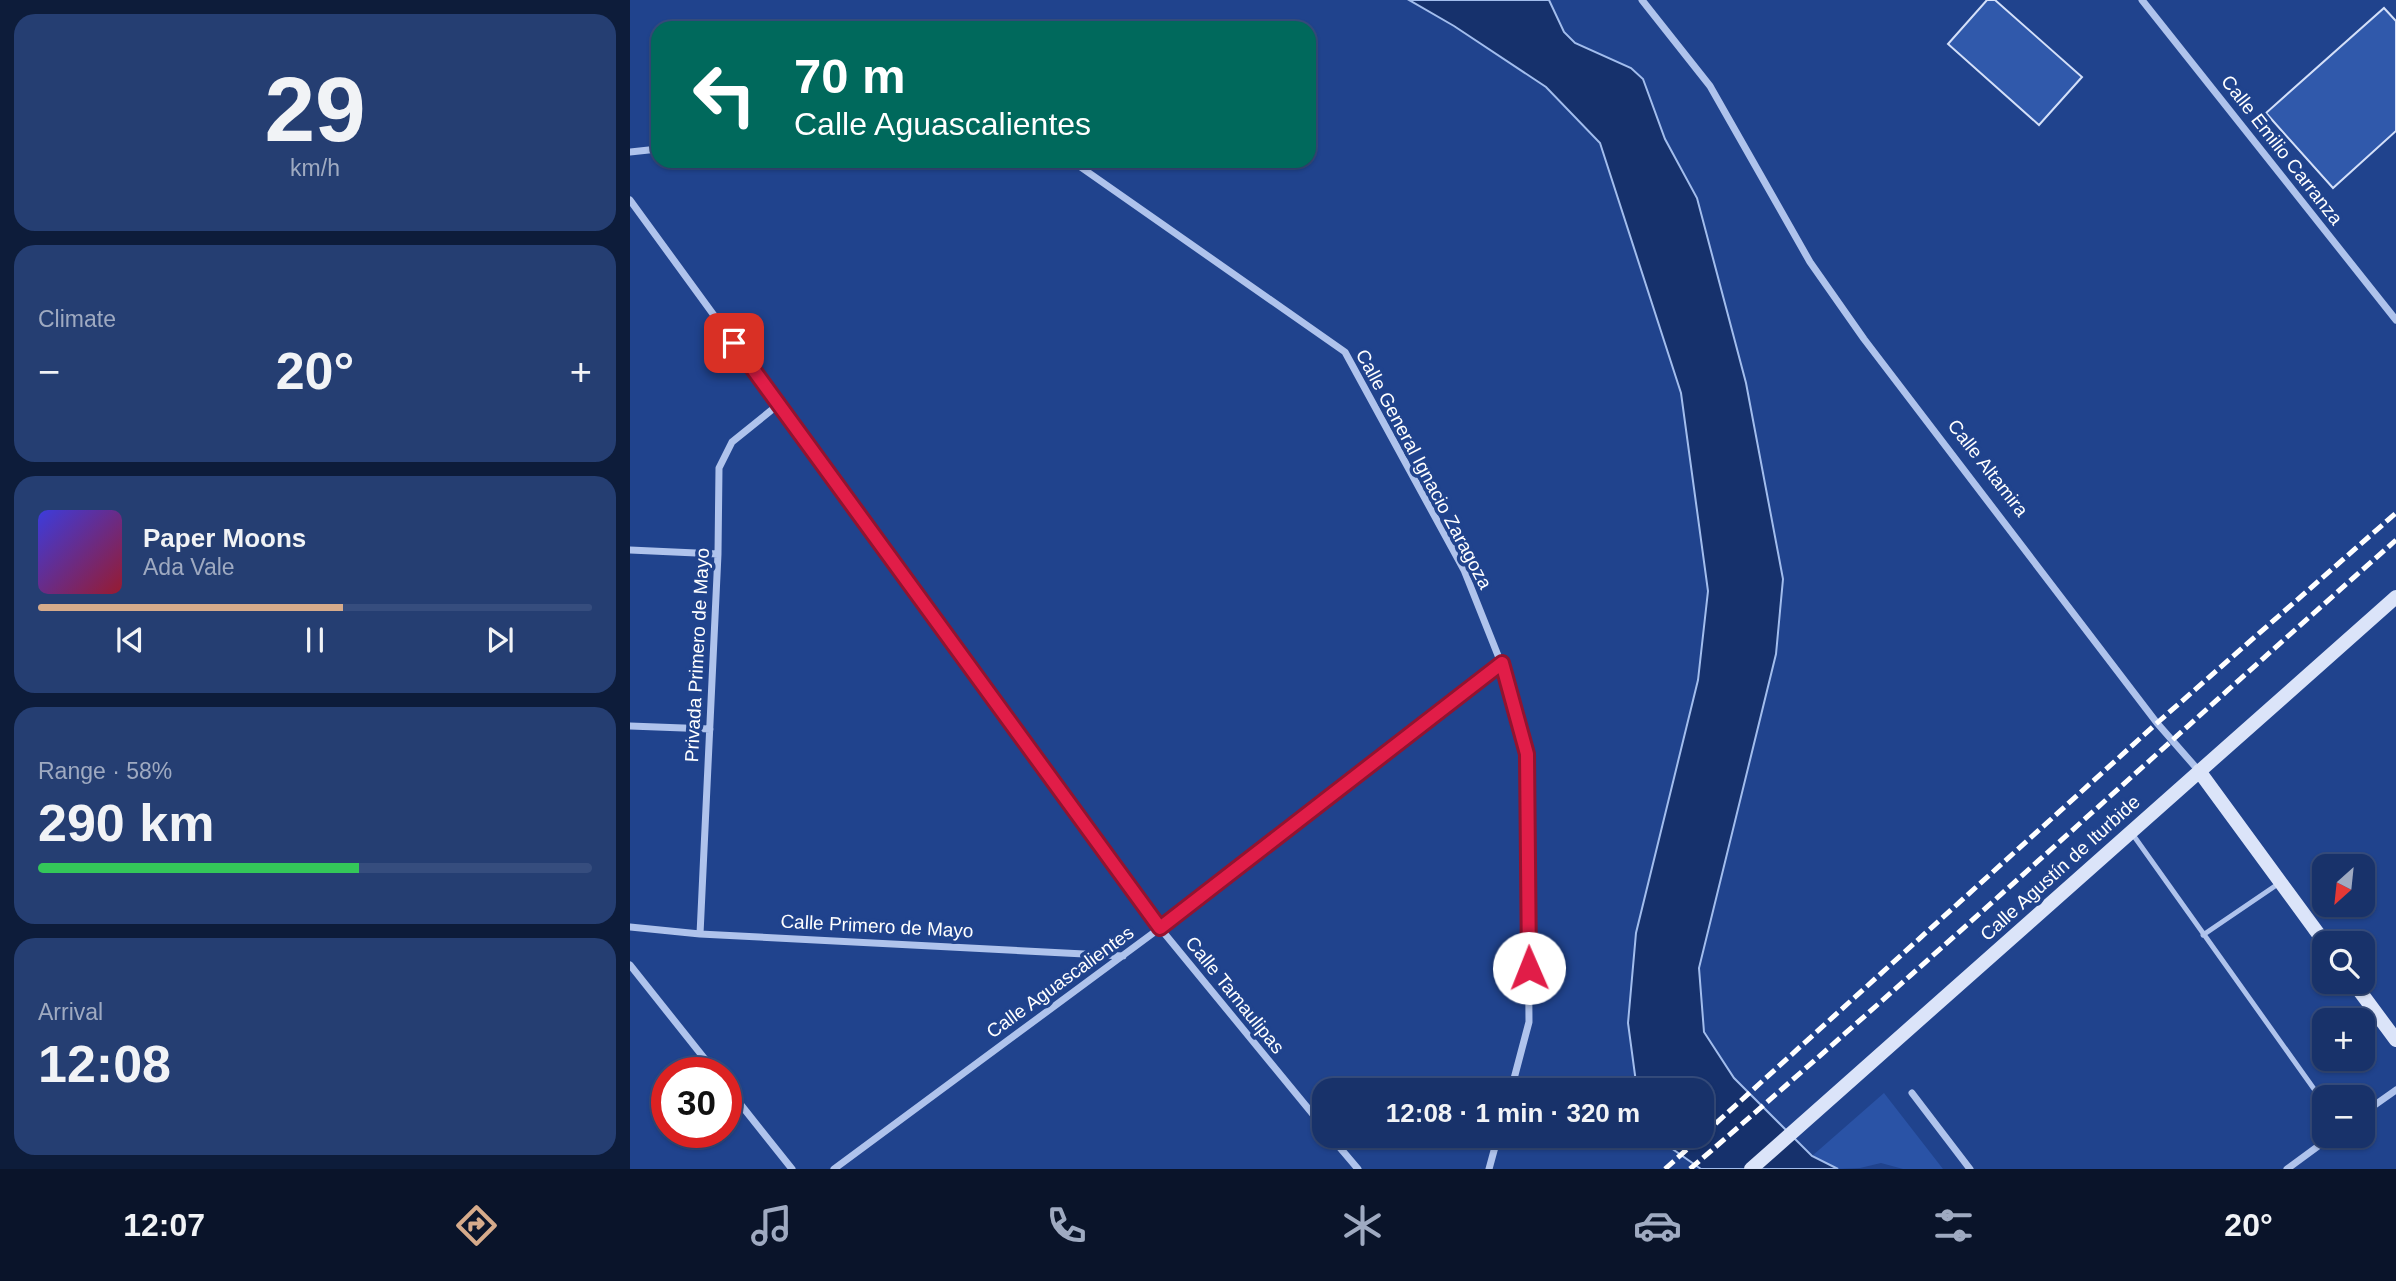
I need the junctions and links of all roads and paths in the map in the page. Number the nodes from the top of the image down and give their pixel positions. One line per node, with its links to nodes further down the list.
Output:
1 (1642, 0): 15 (street, Calle Altamira)
2 (2143, 0): 7 (street, Calle Emilio Carranza)
3 (651, 150): 4 (street)
4 (630, 152)
5 (1082, 168): 12 (street, Calle General Ignacio Zaragoza)
6 (630, 200): 8 (street, Calle Tamaulipas)
7 (2396, 320)
8 (779, 404): 10 (street, Privada Primero de Mayo); 19 (street, Calle Tamaulipas)
9 (630, 550): 10 (street)
10 (718, 554): 14 (street, Privada Primero de Mayo)
11 (2396, 597): 15 (street, Calle Agustín de Iturbide)
12 (1502, 663): 19 (street, Calle Aguascalientes); 28 (street, Calle General Ignacio Zaragoza)
13 (630, 726): 14 (street)
14 (710, 729): 21 (street, Privada Primero de Mayo)
15 (2199, 771): 16 (street, Calle Agustín de Iturbide); 17 (street, Calle Altamira)
16 (2131, 831): 22 (lane); 42 (street, Calle Agustín de Iturbide)
17 (2280, 882): 20 (street, Calle Altamira); 22 (lane)
18 (630, 927): 21 (street, Calle Primero de Mayo)
19 (1160, 928): 23 (street, Calle Aguascalientes); 34 (street, Calle Tamaulipas)
20 (2316, 931)
21 (700, 934): 23 (street, Calle Primero de Mayo)
22 (2203, 935): 29 (lane)
23 (1124, 956): 39 (street, Calle Aguascalientes)
24 (630, 965): 27 (street)
25 (2362, 994): 26 (street)
26 (2396, 1040)
27 (703, 1057)
28 (1514, 1078)
29 (2312, 1086)
30 (2396, 1090): 32 (street)
31 (1912, 1093): 43 (street)
32 (2375, 1105)
33 (742, 1106): 38 (street)
34 (1312, 1113)
35 (1340, 1148): 40 (street)
36 (1495, 1148): 41 (street)
37 (2316, 1148): 44 (street)
38 (792, 1169)
39 (834, 1169)
40 (1358, 1169)
41 (1489, 1169)
42 (1751, 1169)
43 (1970, 1169)
44 (2287, 1169)

